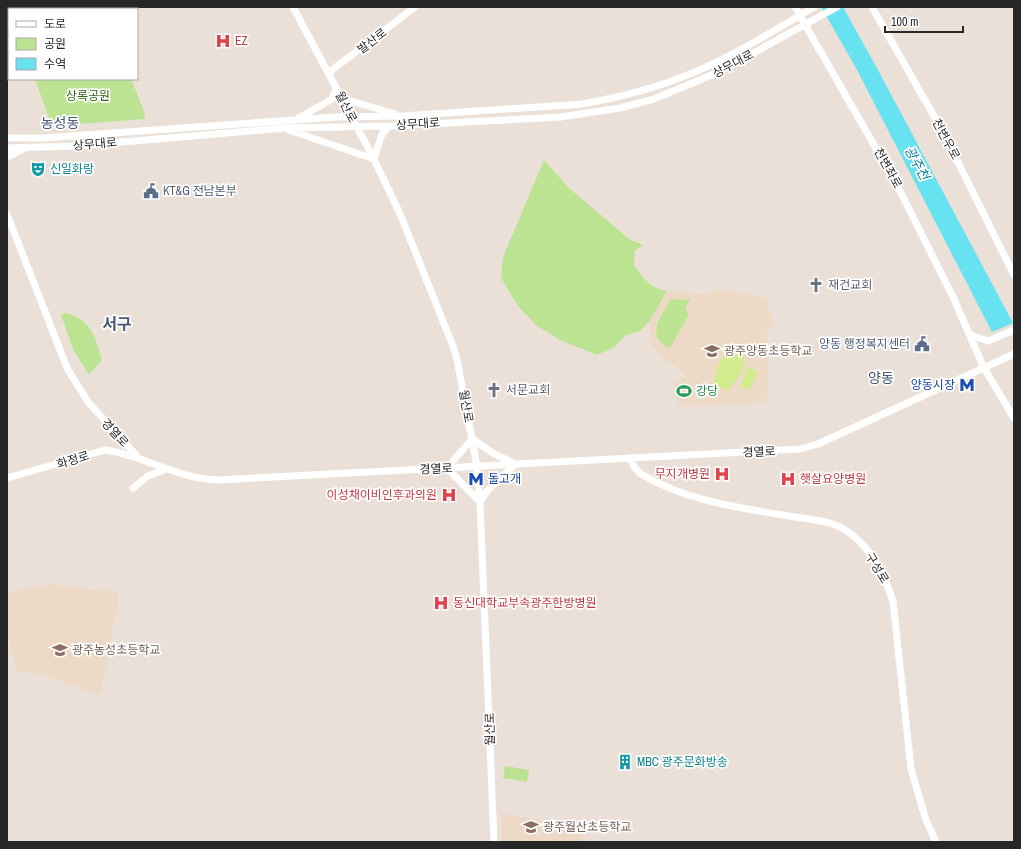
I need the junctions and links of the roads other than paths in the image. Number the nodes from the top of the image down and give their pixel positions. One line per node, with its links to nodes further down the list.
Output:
1 (293, 7): 9 (street, 월산로)
2 (415, 7): 9 (street, 발산로)
3 (795, 7): 7 (street, 천변좌로)
4 (814, 7): 7 (street, 상무대로)
5 (837, 7): 8 (street, 상무대로)
6 (872, 7): 24 (street, 천변우로)
7 (802, 14): 8 (street, 천변좌로); 13 (street, 상무대로)
8 (808, 24): 16 (street, 상무대로); 26 (street, 천변좌로)
9 (328, 73): 10 (street, 월산로)
10 (336, 88): 11 (street, 월산로); 14 (street)
11 (341, 98): 12 (street, 월산로); 13 (street)
12 (350, 116): 13 (street, 상무대로); 14 (street, 상무대로); 15 (street, 월산로)
13 (402, 116)
14 (295, 120): 18 (street, 상무대로)
15 (356, 126): 16 (street, 상무대로); 17 (street, 상무대로); 22 (street, 월산로)
16 (389, 126): 22 (street)
17 (285, 128): 20 (street, 상무대로); 22 (street)
18 (7, 138)
19 (7, 148): 20 (street, 상무대로)
20 (25, 148): 21 (street)
21 (7, 157)
22 (374, 159): 30 (street, 월산로)
23 (8, 217): 31 (street, 경열로)
24 (1014, 275)
25 (1014, 330): 26 (street)
26 (970, 335): 28 (street, 천변좌로)
27 (1014, 354): 28 (street, 경열로)
28 (984, 368): 29 (street, 천변좌로); 32 (street, 경열로)
29 (1014, 418)
30 (472, 439): 33 (street); 34 (street, 월산로); 35 (street)
31 (138, 458): 36 (street, 경열로); 37 (street, 화정로)
32 (630, 458): 33 (street, 경열로); 41 (street, 구성로)
33 (516, 464): 34 (street, 경열로); 39 (street)
34 (477, 467): 35 (street, 경열로); 39 (street, 월산로)
35 (447, 468): 36 (street, 경열로); 39 (street)
36 (166, 469): 38 (street)
37 (7, 478)
38 (133, 488)
39 (480, 502): 40 (street, 월산로)
40 (494, 842)
41 (936, 842)

